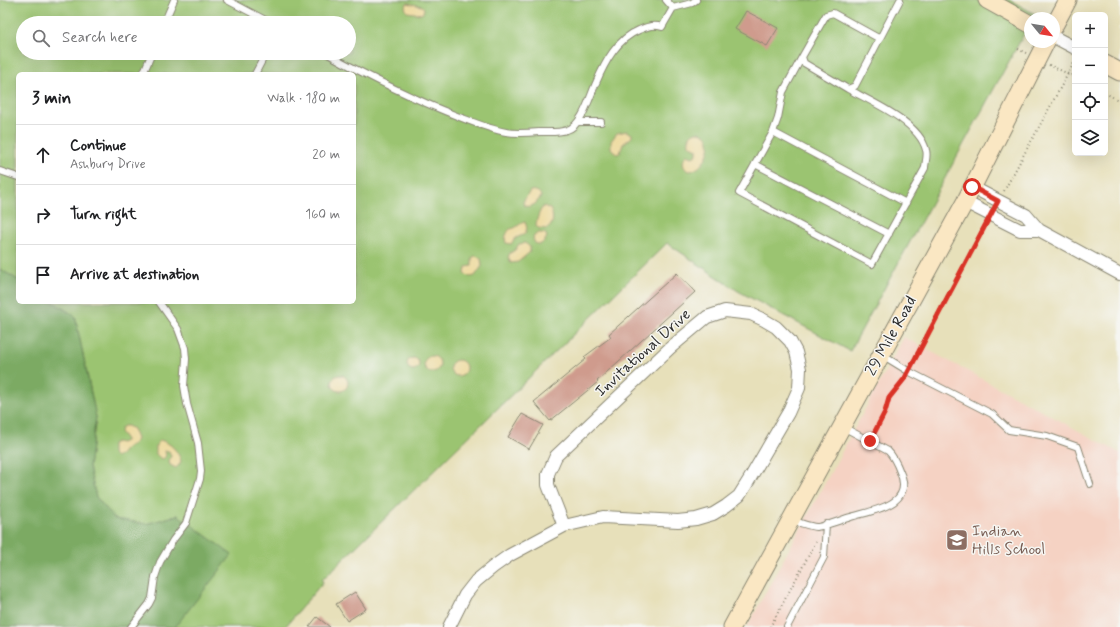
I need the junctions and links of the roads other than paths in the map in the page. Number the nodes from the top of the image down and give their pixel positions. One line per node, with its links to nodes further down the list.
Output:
1 (174, 0): 10 (lane)
2 (227, 0): 11 (lane)
3 (666, 0): 8 (lane)
4 (696, 0): 8 (lane)
5 (900, 0): 13 (lane)
6 (987, 0): 12 (street)
7 (1068, 0): 9 (street)
8 (673, 8): 26 (lane)
9 (1060, 15)
10 (167, 16)
11 (258, 16)
12 (1024, 21)
13 (880, 39): 17 (lane); 25 (lane)
14 (1060, 40): 15 (street)
15 (1072, 46)
16 (1043, 48): 32 (street, 29 Mile Road)
17 (802, 57): 25 (lane); 28 (lane)
18 (149, 60): 22 (lane)
19 (262, 60): 23 (lane)
20 (339, 60): 26 (lane)
21 (1108, 66): 24 (street)
22 (144, 72)
23 (256, 72)
24 (1120, 72)
25 (848, 89): 34 (lane)
26 (578, 122): 27 (lane)
27 (601, 122)
28 (773, 132): 29 (lane); 34 (lane)
29 (755, 164): 36 (lane); 36 (lane)
30 (0, 171): 31 (lane)
31 (16, 175)
32 (972, 187): 33 (street, 29 Mile Road); 35 (street)
33 (965, 202): 35 (street); 39 (street, 29 Mile Road)
34 (906, 203): 36 (lane)
35 (1038, 230): 37 (street)
36 (889, 234)
37 (1120, 274)
38 (160, 304): 45 (lane)
39 (881, 355): 40 (street, 29 Mile Road); 41 (lane)
40 (842, 426): 42 (street, 29 Mile Road); 43 (lane)
41 (1090, 484)
42 (790, 520): 43 (lane); 47 (street, 29 Mile Road)
43 (826, 524): 48 (lane)
44 (564, 526): 44 (street, Invitational Drive); 46 (street, Invitational Drive)
45 (131, 627)
46 (450, 627)
47 (732, 627)
48 (786, 627)

